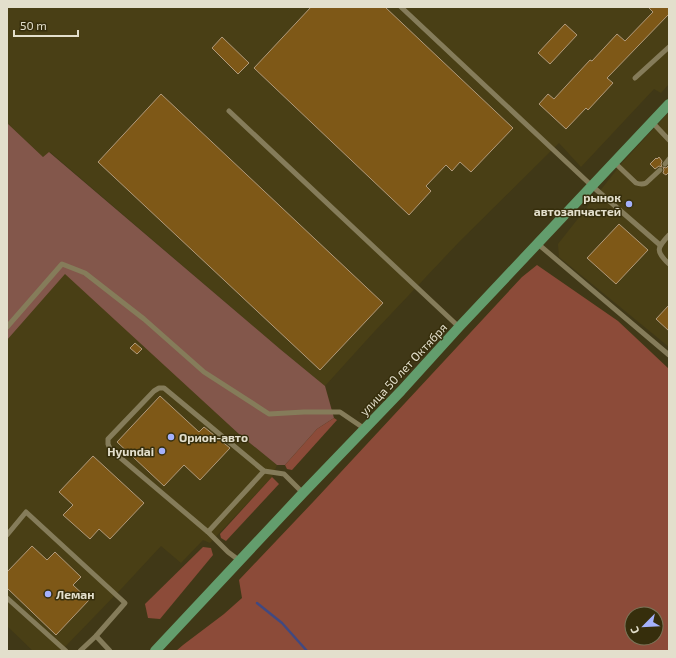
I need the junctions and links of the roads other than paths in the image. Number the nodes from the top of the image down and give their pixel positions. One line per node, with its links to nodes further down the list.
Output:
1 (401, 7): 10 (lane)
2 (669, 47): 3 (lane)
3 (635, 78)
4 (669, 104): 6 (main road, улица 50 лет Октября)
5 (229, 111): 16 (lane)
6 (652, 122): 7 (lane); 8 (main road, улица 50 лет Октября)
7 (669, 140)
8 (614, 162): 9 (lane); 10 (main road, улица 50 лет Октября)
9 (660, 170)
10 (592, 186): 12 (main road, улица 50 лет Октября); 13 (lane)
11 (669, 235): 13 (lane)
12 (538, 244): 16 (main road, улица 50 лет Октября); 17 (lane)
13 (660, 245): 14 (lane)
14 (669, 264)
15 (7, 327): 18 (lane)
16 (458, 328): 18 (main road, улица 50 лет Октября)
17 (669, 355)
18 (365, 429): 20 (main road, улица 50 лет Октября)
19 (264, 471): 20 (lane); 21 (lane); 21 (lane)
20 (303, 493): 23 (main road, улица 50 лет Октября)
21 (208, 532): 23 (lane)
22 (7, 535): 25 (lane)
23 (240, 561): 29 (main road, улица 50 лет Октября)
24 (7, 598): 26 (lane)
25 (96, 636): 27 (lane); 28 (lane)
26 (66, 651)
27 (80, 651)
28 (110, 651)
29 (155, 651)

